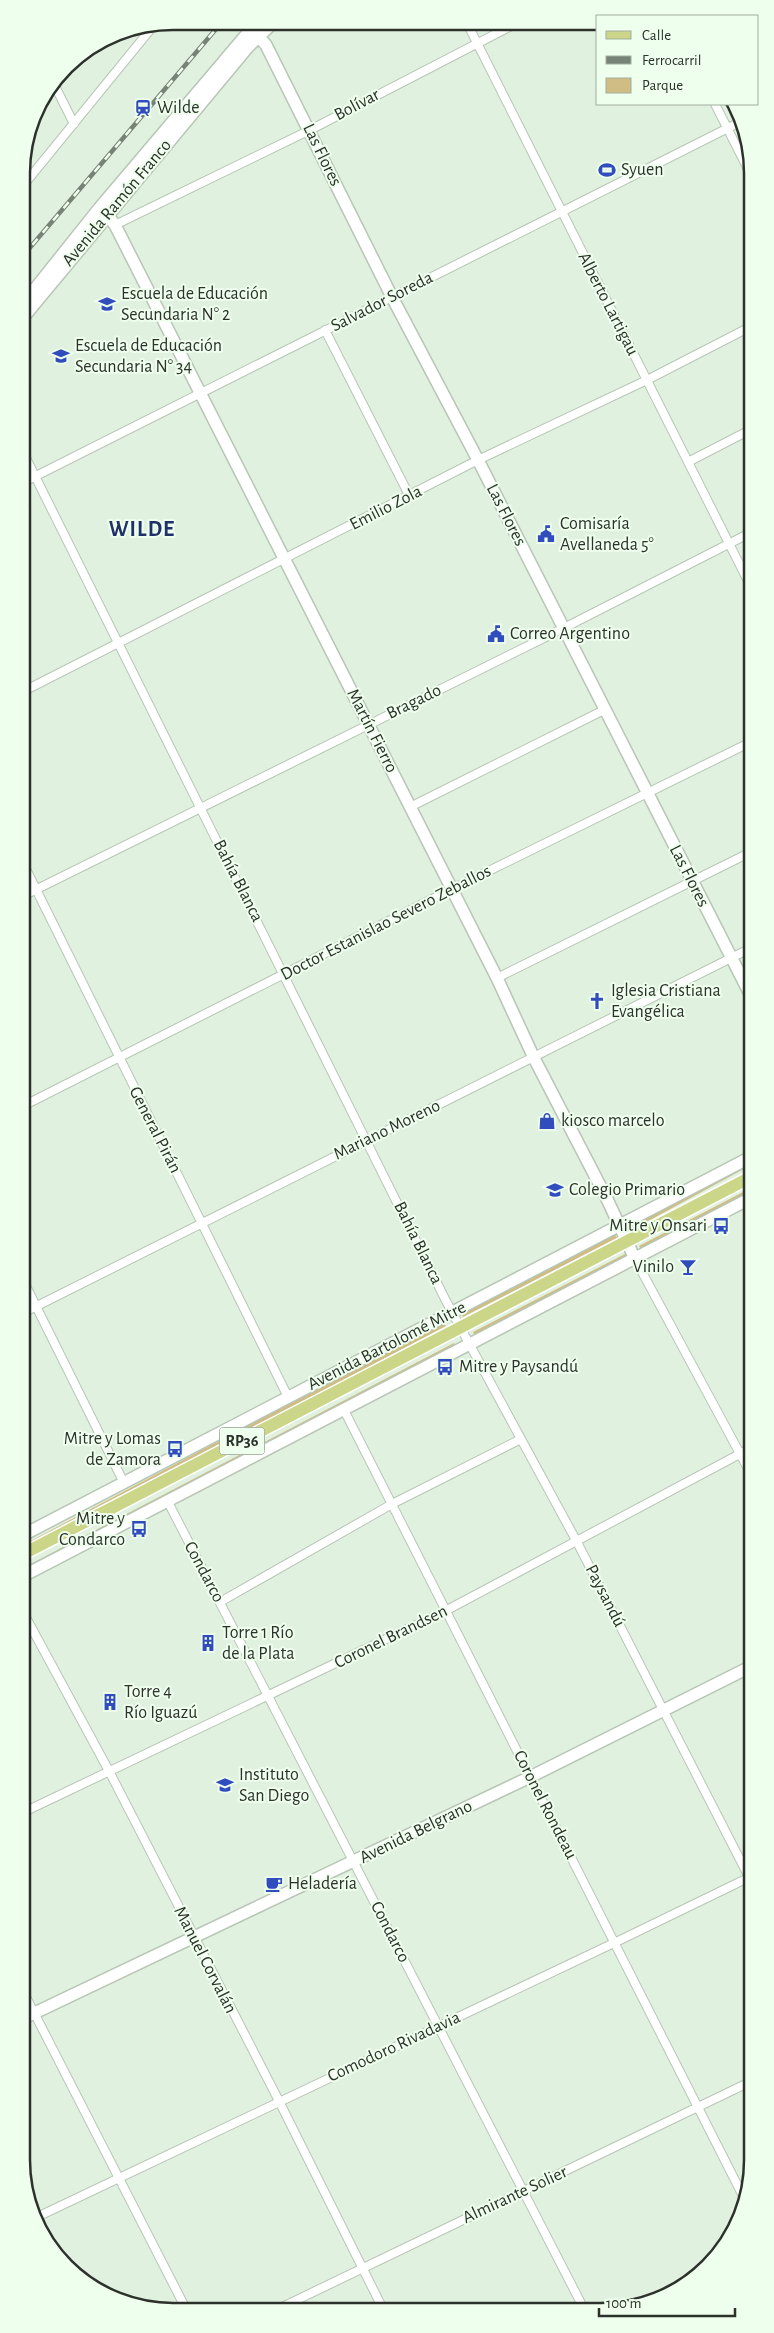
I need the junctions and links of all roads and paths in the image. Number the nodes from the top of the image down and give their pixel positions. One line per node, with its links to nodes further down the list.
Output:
1 (251, 30): 16 (street, Avenida Ramón Franco)
2 (265, 30): 6 (street, Avenida Ramón Franco)
3 (471, 30): 7 (street, Alberto Lartigau)
4 (505, 30): 7 (street, Bolívar)
5 (145, 33): 10 (street)
6 (258, 36): 13 (street, Las Flores); 16 (street, Avenida Ramón Franco)
7 (478, 44): 13 (street, Bolívar); 17 (street, Alberto Lartigau)
8 (57, 90): 10 (street)
9 (716, 105): 12 (street)
10 (74, 124): 15 (street)
11 (735, 124): 12 (street, Salvador Soreda)
12 (728, 128): 14 (street); 17 (street, Salvador Soreda)
13 (310, 130): 18 (street, Bolívar); 20 (street, Las Flores)
14 (743, 159)
15 (30, 177)
16 (105, 210): 18 (street, Martín Fierro); 19 (street, Avenida Ramón Franco); 21 (street, Avenida Ramón Franco)
17 (560, 211): 20 (street, Salvador Soreda); 24 (street, Alberto Lartigau)
18 (115, 225): 25 (street, Martín Fierro)
19 (30, 295)
20 (392, 297): 22 (street, Salvador Soreda); 27 (street, Las Flores)
21 (30, 308)
22 (325, 330): 25 (street, Salvador Soreda); 32 (street)
23 (744, 330): 24 (street, Emilio Zola)
24 (647, 380): 27 (street, Emilio Zola); 28 (street, Alberto Lartigau)
25 (201, 392): 30 (street, Salvador Soreda); 35 (street, Martín Fierro)
26 (744, 433): 28 (street)
27 (478, 460): 32 (street, Emilio Zola); 37 (street, Las Flores)
28 (688, 462): 34 (street, Alberto Lartigau)
29 (30, 466): 30 (street, Bahía Blanca)
30 (35, 476): 31 (street, Salvador Soreda); 38 (street, Bahía Blanca)
31 (30, 479)
32 (410, 496): 35 (street, Emilio Zola)
33 (744, 536): 34 (street, Bragado)
34 (729, 543): 36 (street, Alberto Lartigau); 37 (street, Bragado)
35 (286, 558): 38 (street, Emilio Zola); 41 (street, Martín Fierro)
36 (744, 573)
37 (562, 629): 40 (street, Las Flores); 41 (street, Bragado)
38 (118, 643): 39 (street, Emilio Zola); 45 (street, Bahía Blanca)
39 (30, 688)
40 (604, 710): 43 (street, Las Flores); 44 (street)
41 (368, 725): 44 (street, Martín Fierro); 45 (street, Bragado)
42 (744, 746): 43 (street, Doctor Estanislao Severo Zeballos)
43 (647, 794): 48 (street, Las Flores); 50 (street, Doctor Estanislao Severo Zeballos)
44 (410, 807): 50 (street, Martín Fierro)
45 (201, 809): 49 (street, Bragado); 54 (street, Bahía Blanca)
46 (744, 856): 48 (street)
47 (30, 878): 49 (street, General Pirán)
48 (692, 882): 53 (street, Las Flores); 55 (street)
49 (36, 889): 51 (street, Bragado); 58 (street, General Pirán)
50 (452, 889): 54 (street, Doctor Estanislao Severo Zeballos); 55 (street, Martín Fierro)
51 (30, 892)
52 (744, 952): 53 (street, Mariano Moreno)
53 (731, 958): 56 (street, Las Flores); 57 (street, Mariano Moreno)
54 (284, 974): 58 (street, Doctor Estanislao Severo Zeballos); 60 (street, Bahía Blanca)
55 (497, 978): 57 (street, Martín Fierro)
56 (744, 983)
57 (534, 1058): 60 (street, Mariano Moreno); 65 (street, Martín Fierro)
58 (119, 1059): 59 (street, Doctor Estanislao Severo Zeballos); 64 (street, General Pirán)
59 (30, 1103)
60 (367, 1139): 64 (street, Mariano Moreno); 71 (street, Bahía Blanca)
61 (744, 1161): 65 (street, Avenida Bartolomé Mitre)
62 (744, 1181): 66 (main road, Avenida Bartolomé Mitre / RP36)
63 (744, 1202): 67 (street, Avenida Bartolomé Mitre)
64 (202, 1224): 69 (street, Mariano Moreno); 74 (street, General Pirán)
65 (620, 1225): 66 (street, Martín Fierro); 71 (street, Avenida Bartolomé Mitre)
66 (628, 1242): 67 (street, Martín Fierro); 72 (main road, Avenida Bartolomé Mitre / RP36)
67 (635, 1259): 73 (street, Avenida Bartolomé Mitre); 78 (street)
68 (30, 1295): 69 (street)
69 (36, 1307): 70 (street, Mariano Moreno); 80 (street)
70 (30, 1310)
71 (452, 1312): 72 (street, Paysandú); 74 (street, Avenida Bartolomé Mitre)
72 (461, 1329): 73 (street, Paysandú); 85 (main road, Avenida Bartolomé Mitre / RP36)
73 (469, 1344): 75 (street, Avenida Bartolomé Mitre); 76 (street, Paysandú)
74 (288, 1397): 80 (street, Avenida Bartolomé Mitre)
75 (344, 1410): 81 (street, Avenida Bartolomé Mitre); 82 (street, Coronel Rondeau)
76 (521, 1439): 82 (street); 84 (street, Paysandú)
77 (744, 1452): 78 (street, Coronel Brandsen)
78 (740, 1454): 79 (street); 84 (street, Coronel Brandsen)
79 (744, 1461)
80 (124, 1483): 83 (street, Avenida Bartolomé Mitre)
81 (168, 1502): 86 (street, Avenida Bartolomé Mitre); 87 (street, Condarco)
82 (392, 1504): 87 (street); 88 (street, Coronel Rondeau)
83 (30, 1531)
84 (577, 1542): 88 (street, Coronel Brandsen); 92 (street, Paysandú)
85 (30, 1550)
86 (30, 1572)
87 (220, 1602): 91 (street, Condarco)
88 (447, 1610): 91 (street, Coronel Brandsen); 94 (street, Coronel Rondeau)
89 (30, 1623): 93 (street, Manuel Corvalán)
90 (744, 1674): 92 (street, Avenida Belgrano)
91 (267, 1696): 93 (street, Coronel Brandsen); 96 (street, Condarco)
92 (664, 1711): 94 (street, Avenida Belgrano); 97 (street, Paysandú)
93 (109, 1771): 95 (street, Coronel Brandsen); 99 (street, Manuel Corvalán)
94 (530, 1777): 96 (street, Avenida Belgrano); 100 (street, Coronel Rondeau)
95 (30, 1809)
96 (353, 1862): 99 (street, Avenida Belgrano); 103 (street, Condarco)
97 (744, 1865)
98 (744, 1882): 100 (street, Comodoro Rivadavia)
99 (193, 1938): 101 (street, Avenida Belgrano); 105 (street, Manuel Corvalán)
100 (616, 1942): 103 (street, Comodoro Rivadavia); 106 (street, Coronel Rondeau)
101 (30, 2016)
102 (30, 2018): 107 (street)
103 (438, 2026): 105 (street, Comodoro Rivadavia); 108 (street, Condarco)
104 (744, 2085): 106 (street, Almirante Solier)
105 (279, 2102): 107 (street, Comodoro Rivadavia); 111 (street, Manuel Corvalán)
106 (699, 2108): 108 (street, Almirante Solier); 109 (street, Coronel Rondeau)
107 (120, 2178): 110 (street, Comodoro Rivadavia); 112 (street)
108 (524, 2191): 111 (street, Almirante Solier); 115 (street, Condarco)
109 (740, 2191)
110 (42, 2215)
111 (361, 2268): 113 (street, Almirante Solier); 114 (street, Manuel Corvalán)
112 (183, 2303)
113 (290, 2303)
114 (380, 2303)
115 (581, 2303)

